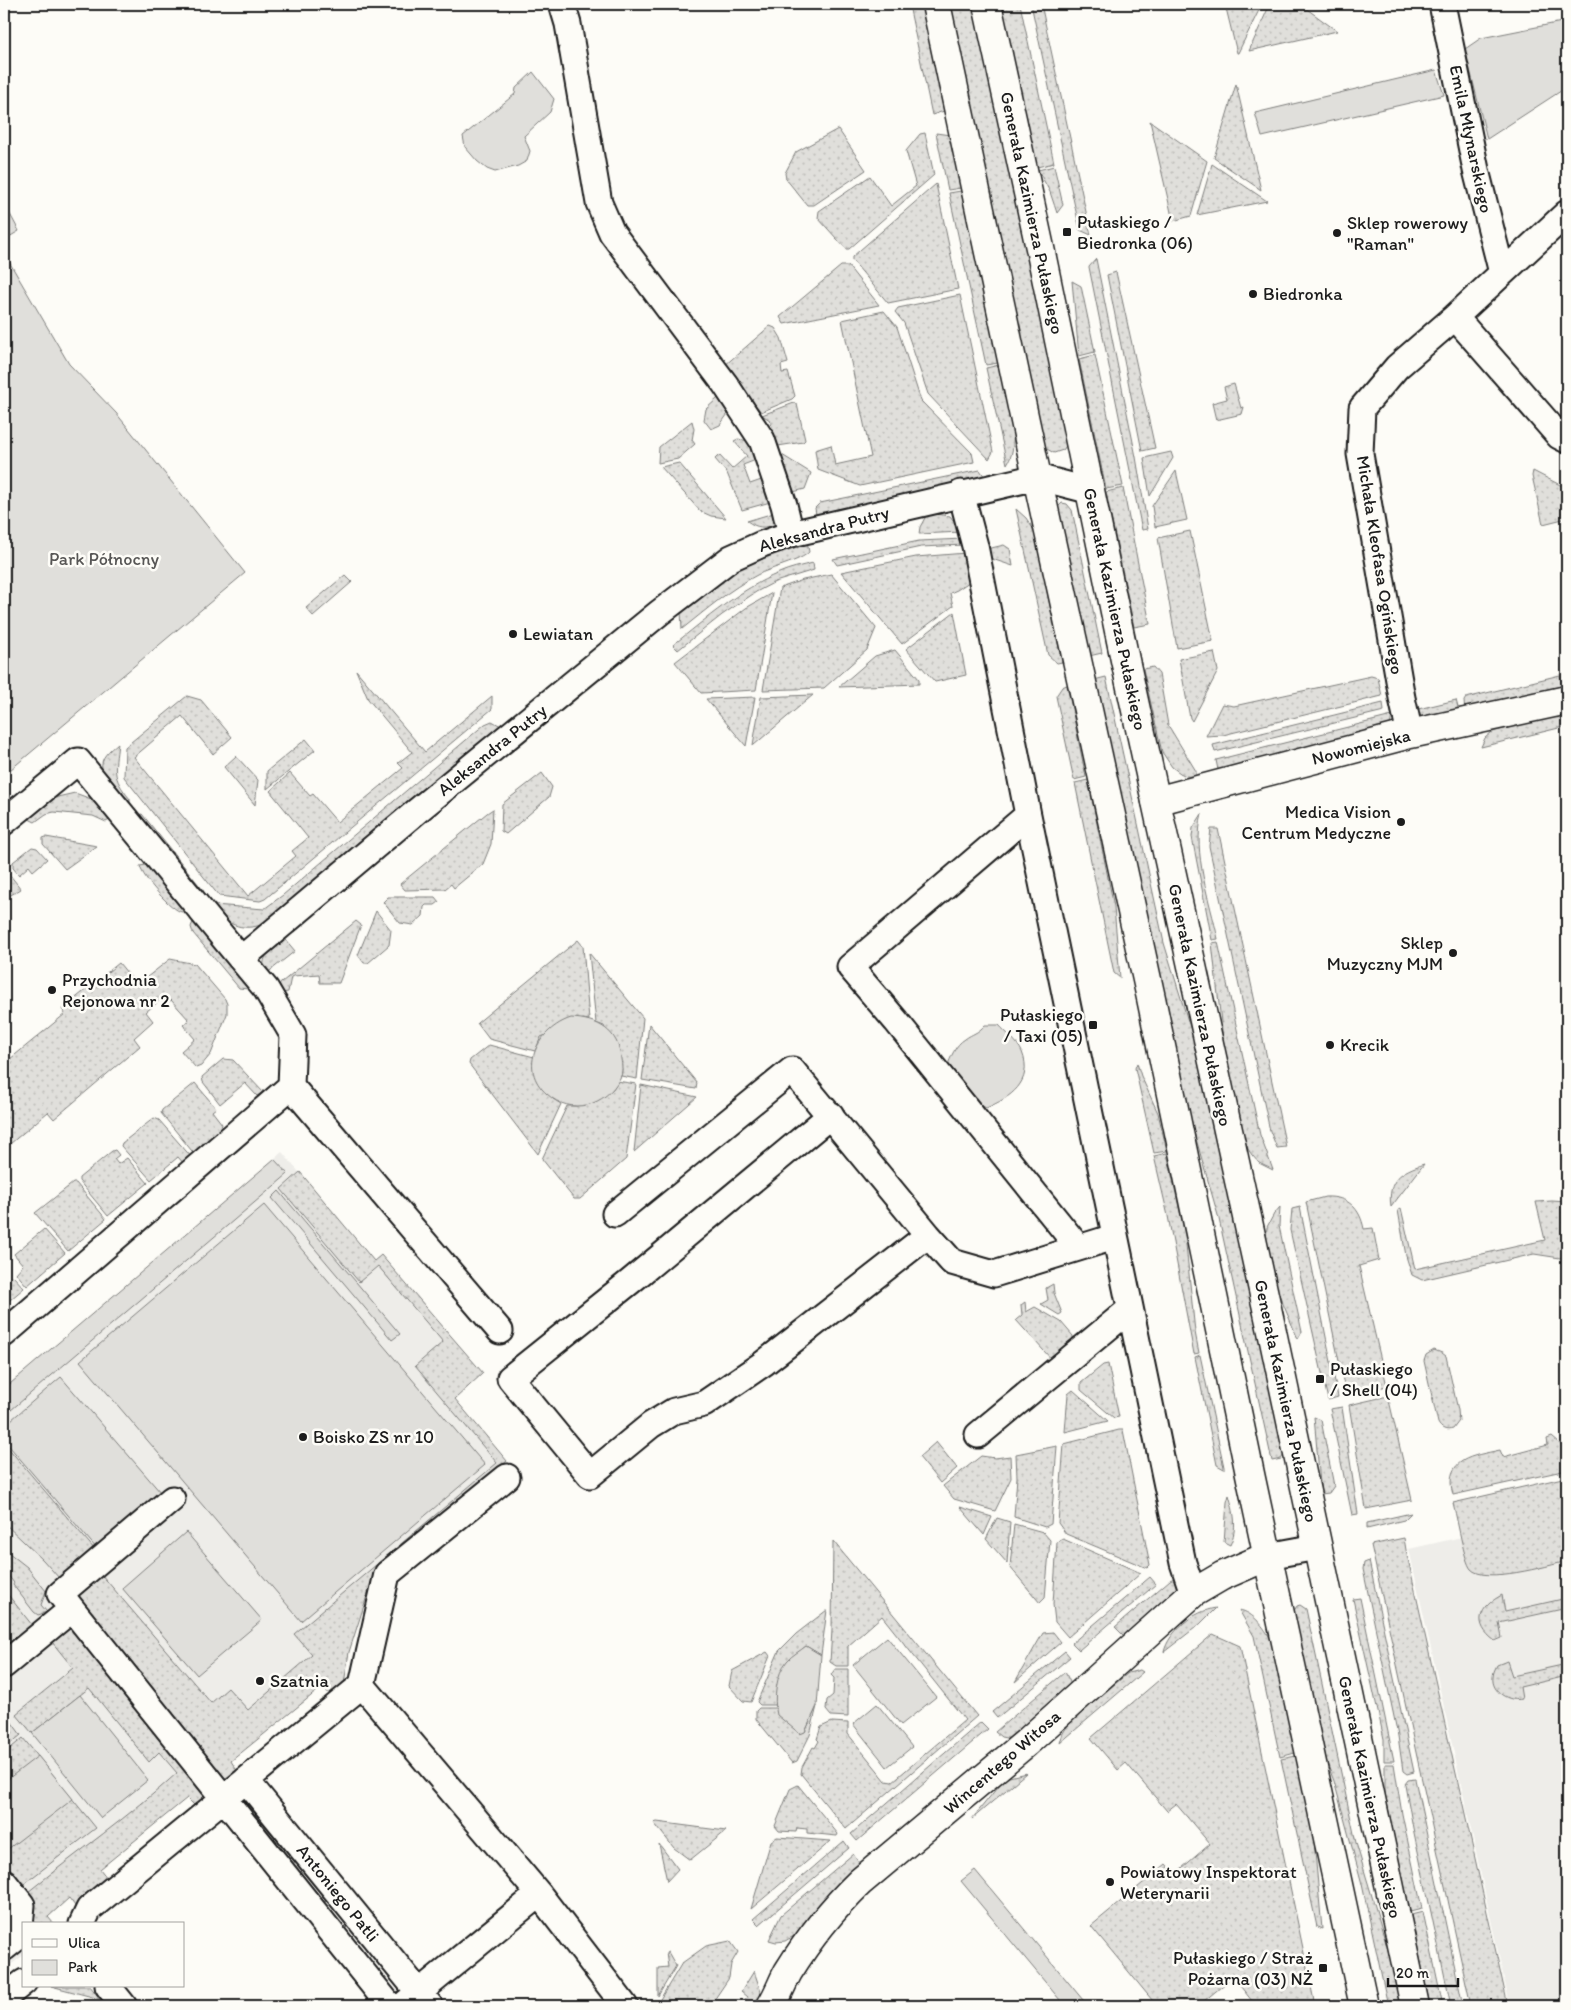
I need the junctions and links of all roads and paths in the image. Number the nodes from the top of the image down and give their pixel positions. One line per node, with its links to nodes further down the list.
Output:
1 (562, 4): 12 (street)
2 (936, 4): 9 (main road)
3 (987, 4): 10 (main road, Generała Kazimierza Pułaskiego)
4 (1442, 4): 6 (street, Emila Młynarskiego)
5 (1567, 213): 6 (street, Michała Kleofasa Ogińskiego)
6 (1502, 273): 7 (street, Michała Kleofasa Ogińskiego)
7 (1455, 317): 8 (street); 14 (street, Michała Kleofasa Ogińskiego)
8 (1567, 440)
9 (1037, 477): 10 (street, Aleksandra Putry); 11 (street, Aleksandra Putry); 32 (main road)
10 (1091, 492): 15 (main road, Generała Kazimierza Pułaskiego)
11 (961, 493): 12 (street, Aleksandra Putry); 16 (street)
12 (791, 534): 18 (street, Aleksandra Putry)
13 (1567, 700): 14 (main road, Nowomiejska)
14 (1410, 734): 15 (main road, Nowomiejska)
15 (1156, 801): 31 (main road, Generała Kazimierza Pułaskiego)
16 (1028, 815): 23 (street); 24 (street)
17 (4, 822): 18 (street)
18 (241, 959): 19 (street)
19 (291, 1086): 26 (street); 27 (street)
20 (830, 1115): 21 (street); 22 (street); 22 (street)
21 (615, 1214)
22 (928, 1235): 24 (street)
23 (1114, 1236): 24 (street); 25 (street)
24 (1078, 1247)
25 (1129, 1310): 28 (street); 33 (street)
26 (500, 1331)
27 (4, 1333)
28 (978, 1435)
29 (506, 1476): 36 (street)
30 (172, 1500): 34 (street, Antoniego Patli)
31 (1317, 1548): 32 (street); 52 (main road, Generała Kazimierza Pułaskiego)
32 (1268, 1556): 33 (main road, Wincentego Witosa); 51 (main road)
33 (1193, 1593): 50 (main road, Wincentego Witosa)
34 (72, 1609): 35 (street); 38 (street, Antoniego Patli)
35 (4, 1665)
36 (362, 1685): 37 (street); 40 (street)
37 (246, 1780): 38 (street); 46 (street, Antoniego Patli)
38 (223, 1799): 41 (street); 48 (street, Antoniego Patli)
39 (4, 1882): 42 (street)
40 (538, 1894): 46 (street); 49 (street)
41 (83, 1922)
42 (4, 1948)
43 (22, 1984): 45 (street)
44 (110, 1988): 47 (street)
45 (4, 1998)
46 (417, 2002)
47 (124, 2006)
48 (390, 2006)
49 (624, 2006)
50 (771, 2006)
51 (1364, 2006)
52 (1415, 2006)

